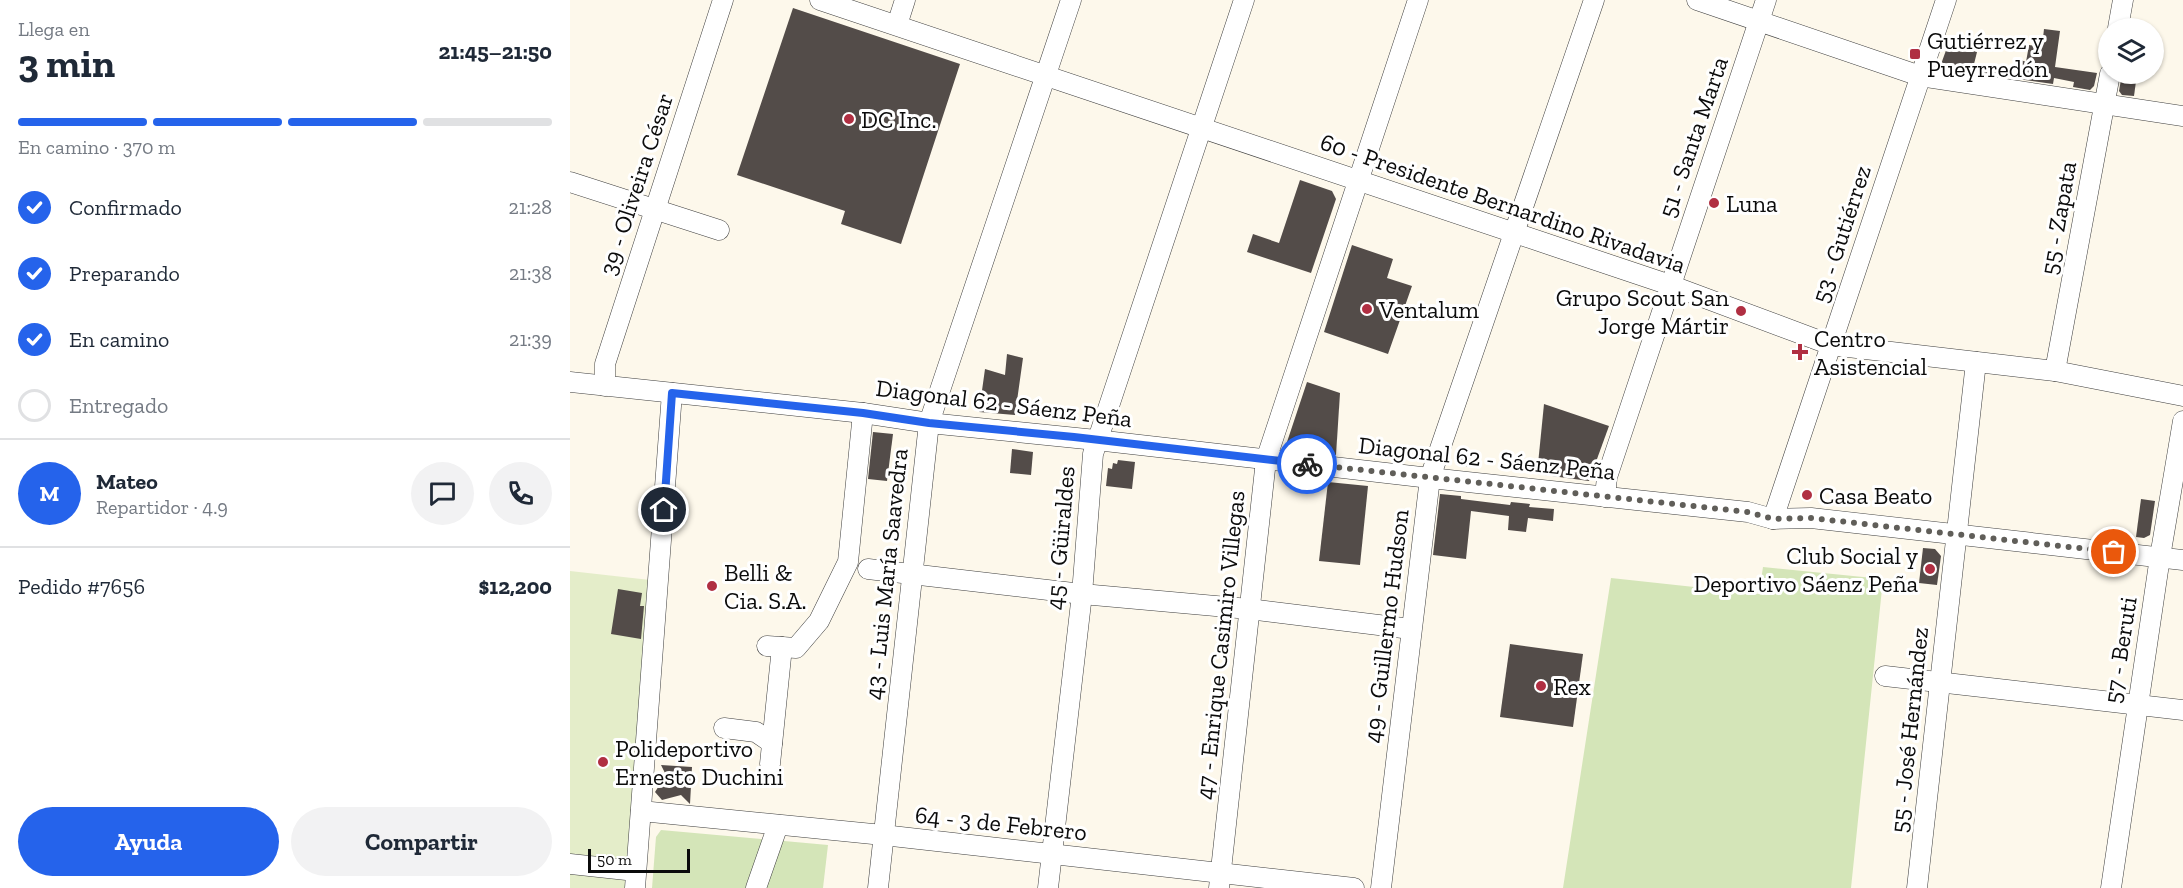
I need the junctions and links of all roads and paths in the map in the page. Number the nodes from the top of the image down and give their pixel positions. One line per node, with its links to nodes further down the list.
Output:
1 (723, 0): 23 (street, 39 - Oliveira César)
2 (820, 0): 14 (street, 60 - Presidente Bernardino Rivadavia)
3 (905, 0): 14 (street)
4 (1071, 0): 15 (street, 43 - Luis María Saavedra)
5 (1244, 0): 20 (street, 45 - Güiraldes)
6 (1418, 0): 21 (street, 47 - Enrique Casimiro Villegas)
7 (1594, 0): 25 (street, 49 - Guillermo Hudson)
8 (1697, 0): 13 (street)
9 (1766, 0): 13 (street, 51 - Santa Marta)
10 (1946, 0): 16 (street, 53 - Gutiérrez)
11 (2122, 0): 12 (street)
12 (2119, 18)
13 (1759, 21): 16 (street); 26 (street, 51 - Santa Marta)
14 (897, 25): 15 (street, 60 - Presidente Bernardino Rivadavia)
15 (1046, 75): 20 (street, 60 - Presidente Bernardino Rivadavia); 36 (street, 43 - Luis María Saavedra)
16 (1920, 76): 18 (street); 27 (street, 53 - Gutiérrez)
17 (2108, 84): 18 (street, 55 - Zapata)
18 (2105, 104): 19 (street); 29 (street, 55 - Zapata)
19 (2183, 116)
20 (1201, 128): 21 (street, 60 - Presidente Bernardino Rivadavia); 37 (street, 45 - Güiraldes)
21 (1358, 180): 25 (street, 60 - Presidente Bernardino Rivadavia); 38 (street, 47 - Enrique Casimiro Villegas)
22 (570, 182): 23 (street)
23 (655, 209): 24 (street); 31 (street, 39 - Oliveira César)
24 (719, 230)
25 (1514, 232): 26 (street, 60 - Presidente Bernardino Rivadavia); 39 (street, 49 - Guillermo Hudson)
26 (1670, 285): 27 (street, 60 - Presidente Bernardino Rivadavia); 40 (street, 51 - Santa Marta)
27 (1831, 345): 28 (street, 60 - Presidente Bernardino Rivadavia); 41 (street, 53 - Gutiérrez)
28 (1977, 362): 29 (street, 60 - Presidente Bernardino Rivadavia); 42 (street, 55 - José Hernández)
29 (2055, 371): 33 (street, 60 - Presidente Bernardino Rivadavia)
30 (570, 382): 31 (street, Diagonal 62 - Sáenz Peña)
31 (605, 386): 32 (street, Diagonal 62 - Sáenz Peña)
32 (672, 393): 34 (street, Diagonal 62 - Sáenz Peña); 57 (street)
33 (2183, 396)
34 (863, 413): 36 (street, Diagonal 62 - Sáenz Peña); 55 (street)
35 (2183, 421): 43 (street, 57 - Beruti)
36 (929, 423): 37 (street, Diagonal 62 - Sáenz Peña); 46 (street, 43 - Luis María Saavedra)
37 (1096, 440): 38 (street, Diagonal 62 - Sáenz Peña); 47 (street, 45 - Güiraldes)
38 (1266, 460): 39 (street, Diagonal 62 - Sáenz Peña); 48 (street, 47 - Enrique Casimiro Villegas)
39 (1430, 478): 40 (street, Diagonal 62 - Sáenz Peña); 49 (street, 49 - Guillermo Hudson)
40 (1605, 497): 41 (street, Diagonal 62 - Sáenz Peña)
41 (1773, 519): 42 (street, Diagonal 62 - Sáenz Peña)
42 (1956, 536): 43 (street, Diagonal 62 - Sáenz Peña); 51 (street, 55 - José Hernández)
43 (2160, 557): 44 (street, Diagonal 62 - Sáenz Peña); 52 (street, 57 - Beruti)
44 (2183, 560)
45 (868, 569): 46 (street)
46 (911, 574): 47 (street); 59 (street, 43 - Luis María Saavedra)
47 (1082, 594): 48 (street); 60 (street, 45 - Güiraldes)
48 (1248, 609): 49 (street); 63 (street, 47 - Enrique Casimiro Villegas)
49 (1411, 629): 68 (street, 49 - Guillermo Hudson)
50 (1885, 676): 51 (street)
51 (1941, 682): 52 (street); 69 (street, 55 - José Hernández)
52 (2138, 704): 53 (street); 70 (street, 57 - Beruti)
53 (2183, 710)
54 (724, 728): 55 (street)
55 (772, 743): 56 (street)
56 (770, 764)
57 (641, 811): 58 (street, 64 - 3 de Febrero); 62 (street)
58 (778, 825): 59 (street, 64 - 3 de Febrero); 64 (street)
59 (883, 836): 60 (street, 64 - 3 de Febrero); 65 (street, 43 - Luis María Saavedra)
60 (1052, 855): 63 (street, 64 - 3 de Febrero); 66 (street, 45 - Güiraldes)
61 (570, 864): 62 (street)
62 (636, 879)
63 (1220, 880): 67 (street, 64 - 3 de Febrero)
64 (756, 888)
65 (878, 888)
66 (1048, 888)
67 (1354, 888)
68 (1381, 888)
69 (1917, 888)
70 (2111, 888)

